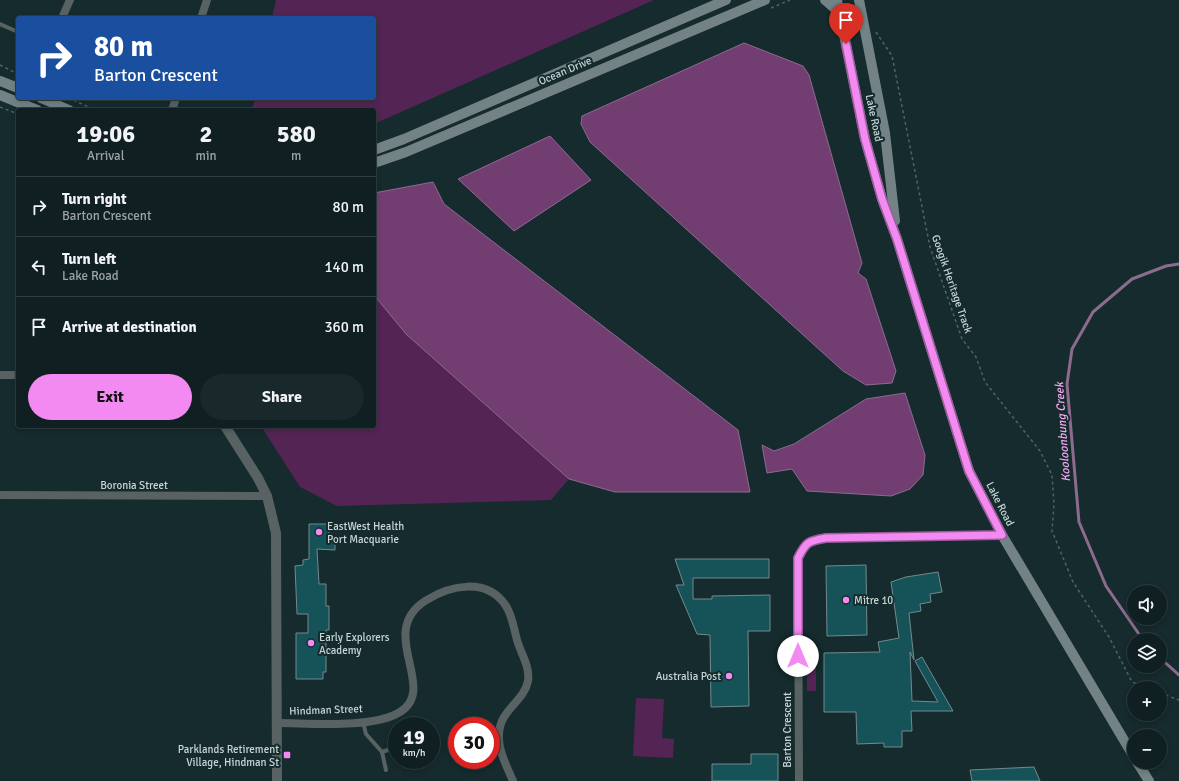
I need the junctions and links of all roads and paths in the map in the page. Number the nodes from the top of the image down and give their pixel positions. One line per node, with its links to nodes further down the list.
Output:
1 (70, 0): 9 (street)
2 (207, 0): 10 (street)
3 (726, 0): 26 (main road, Ocean Drive)
4 (765, 0): 27 (main road, Ocean Drive)
5 (825, 0): 8 (main road)
6 (838, 0): 8 (main road, Lake Road)
7 (859, 0): 28 (main road, Lake Road)
8 (840, 13): 28 (main road, Lake Road)
9 (63, 16)
10 (202, 16)
11 (0, 24): 12 (lane)
12 (16, 31)
13 (876, 32): 35 (path, Googik Heritage Track)
14 (0, 65): 15 (path)
15 (16, 73)
16 (0, 81): 17 (main road)
17 (16, 87)
18 (0, 95): 22 (main road)
19 (46, 100): 23 (main road)
20 (73, 100): 24 (path)
21 (0, 107): 25 (path)
22 (32, 108)
23 (64, 108)
24 (91, 108)
25 (16, 113)
26 (376, 149)
27 (376, 162)
28 (897, 239): 34 (main road, Lake Road)
29 (0, 375): 30 (street)
30 (16, 375)
31 (226, 428): 33 (street, Hindman Street)
32 (0, 495): 33 (street, Boronia Street)
33 (267, 496): 39 (street, Hindman Street)
34 (1002, 535): 40 (main road, Lake Road); 47 (street, Barton Crescent)
35 (1131, 681)
36 (1167, 696): 37 (path)
37 (1179, 700)
38 (363, 722): 39 (street, Hindman Street); 42 (lane); 46 (street, Hindman Street)
39 (277, 723): 45 (street, Hindman Street)
40 (1127, 745)
41 (388, 750): 42 (lane)
42 (382, 752): 44 (lane)
43 (1141, 769): 48 (main road)
44 (386, 770)
45 (277, 781)
46 (513, 781)
47 (799, 781)
48 (1149, 781)

